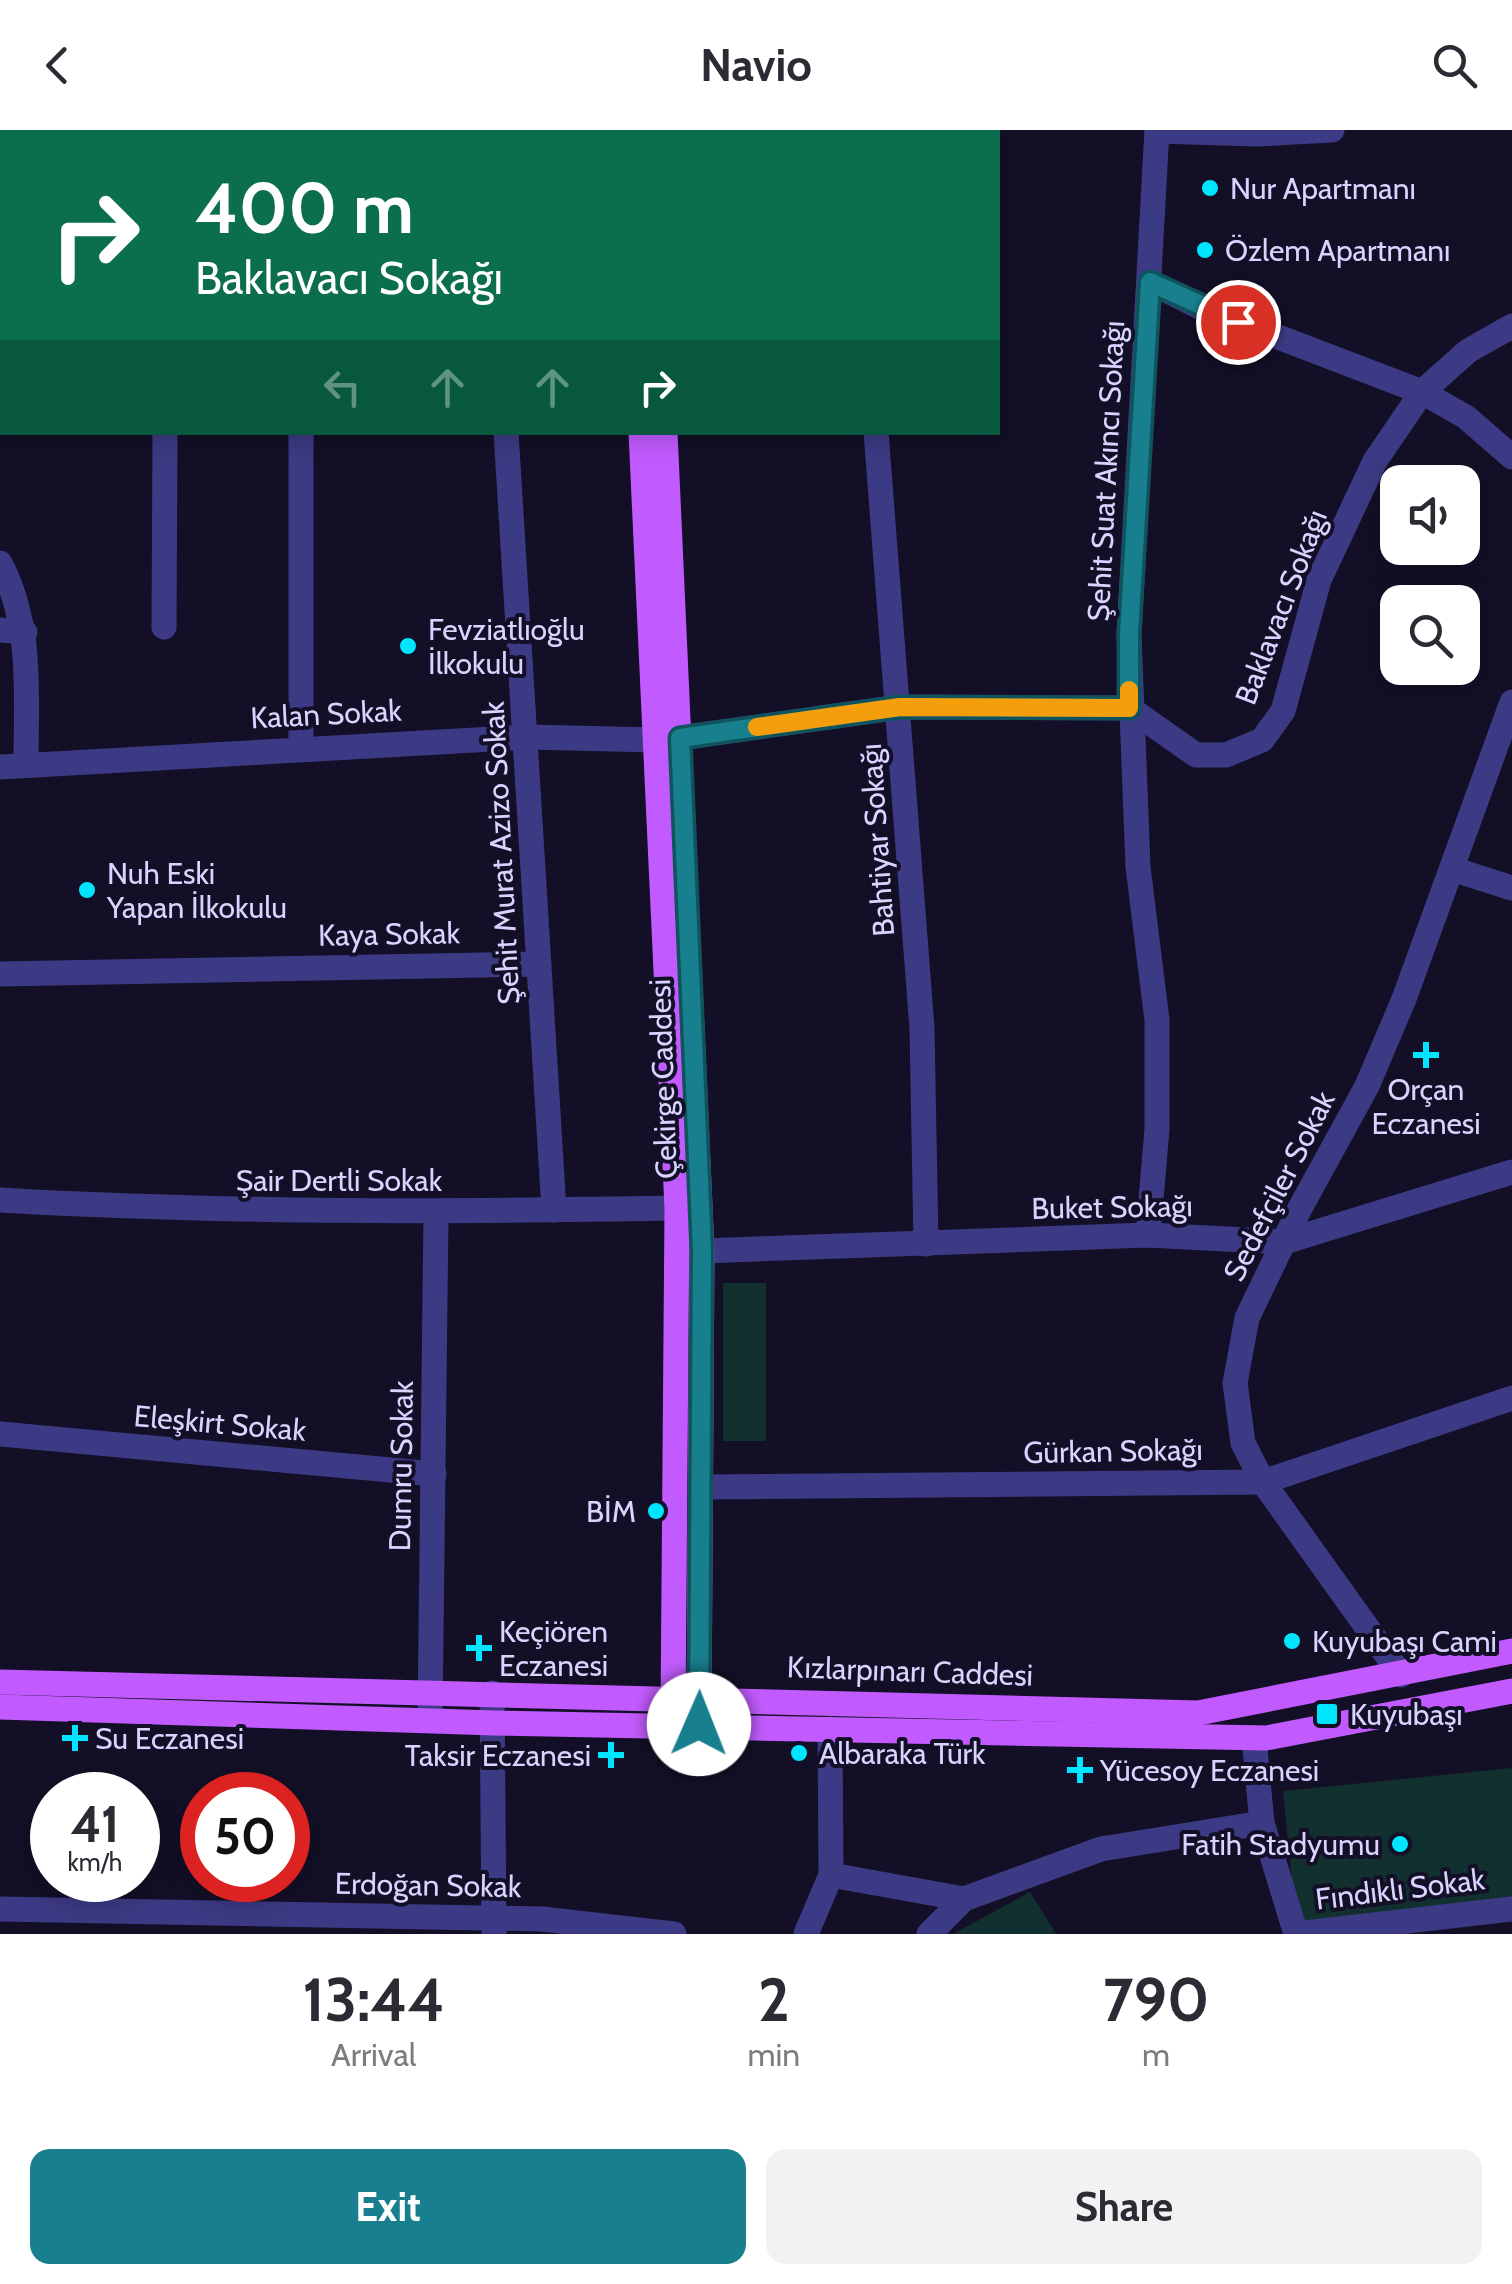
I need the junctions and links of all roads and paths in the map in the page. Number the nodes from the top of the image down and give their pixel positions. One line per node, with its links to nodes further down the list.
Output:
1 (1157, 130): 2 (street); 3 (street, Şehit Suat Akıncı Sokağı)
2 (1332, 130)
3 (1150, 282): 5 (street); 18 (street, Şehit Suat Akıncı Sokağı)
4 (1512, 326): 5 (street, Baklavacı Sokağı)
5 (1422, 392): 12 (street); 18 (street, Baklavacı Sokağı)
6 (165, 435): 14 (street)
7 (301, 435): 21 (street)
8 (506, 435): 19 (street, Şehit Murat Azizo Sokak)
9 (641, 435): 20 (main road, Çekirge Caddesi)
10 (665, 435): 20 (main road, Çekirge Caddesi)
11 (876, 435): 17 (street, Bahtiyar Sokağı)
12 (1512, 458)
13 (0, 563): 15 (street)
14 (164, 627)
15 (13, 631): 22 (street)
16 (1512, 702): 24 (street, Sedefçiler Sokak)
17 (900, 707): 18 (street); 20 (street); 35 (street, Bahtiyar Sokağı)
18 (1129, 708): 33 (street, Şehit Suat Akıncı Sokağı)
19 (528, 737): 20 (street, Kalan Sokak); 21 (street, Kalan Sokak); 26 (street, Şehit Murat Azizo Sokak)
20 (667, 739): 30 (main road, Çekirge Caddesi); 36 (main road, Çekirge Caddesi)
21 (300, 748): 22 (street, Kalan Sokak)
22 (26, 764): 23 (street, Kalan Sokak)
23 (0, 768)
24 (1452, 869): 25 (street); 34 (street, Sedefçiler Sokak)
25 (1512, 888)
26 (540, 964): 27 (street, Kaya Sokak); 31 (street, Şehit Murat Azizo Sokak)
27 (0, 974)
28 (1512, 1172): 34 (street, Buket Sokağı)
29 (0, 1200): 32 (street, Şair Dertli Sokak)
30 (677, 1208): 31 (street, Şair Dertli Sokak); 49 (main road, Çekirge Caddesi)
31 (554, 1210): 32 (street, Şair Dertli Sokak)
32 (436, 1214): 39 (street, Dumru Sokak)
33 (1148, 1235): 34 (street, Buket Sokağı); 35 (street, Buket Sokağı)
34 (1284, 1242): 40 (street, Sedefçiler Sokak)
35 (926, 1244): 36 (street, Buket Sokağı)
36 (702, 1251): 41 (main road, Çekirge Caddesi)
37 (1512, 1398): 40 (street, Gürkan Sokağı)
38 (0, 1434): 39 (street, Eleşkirt Sokak)
39 (434, 1474): 45 (street, Dumru Sokak)
40 (1263, 1482): 41 (street, Gürkan Sokağı); 43 (street, Sedefçiler Sokak)
41 (701, 1487): 49 (main road, Çekirge Caddesi)
42 (1512, 1651): 43 (main road, Kızlarpınarı Caddesi)
43 (1400, 1676): 49 (main road, Kızlarpınarı Caddesi)
44 (0, 1682): 45 (main road, Kızlarpınarı Caddesi)
45 (432, 1691): 47 (main road, Kızlarpınarı Caddesi); 50 (street, Dumru Sokak)
46 (1512, 1691): 53 (main road, Kızlarpınarı Caddesi)
47 (492, 1693): 49 (main road, Kızlarpınarı Caddesi); 51 (street)
48 (0, 1707): 50 (main road, Kızlarpınarı Caddesi)
49 (686, 1711): 51 (main road, Kızlarpınarı Caddesi); 52 (main road, Kızlarpınarı Caddesi)
50 (430, 1718): 51 (main road, Kızlarpınarı Caddesi)
51 (494, 1723): 60 (street)
52 (830, 1729): 53 (main road, Kızlarpınarı Caddesi); 55 (street)
53 (1254, 1738): 54 (street)
54 (1262, 1823): 56 (street); 64 (street)
55 (831, 1875): 56 (street); 62 (street)
56 (964, 1900): 63 (street)
57 (0, 1908): 60 (street, Erdoğan Sokak)
58 (1512, 1909): 59 (street, Fındıklı Sokak)
59 (1454, 1926): 64 (street, Fındıklı Sokak)
60 (494, 1927): 61 (street, Erdoğan Sokak)
61 (674, 1934)
62 (806, 1934)
63 (929, 1934)
64 (1296, 1934)

